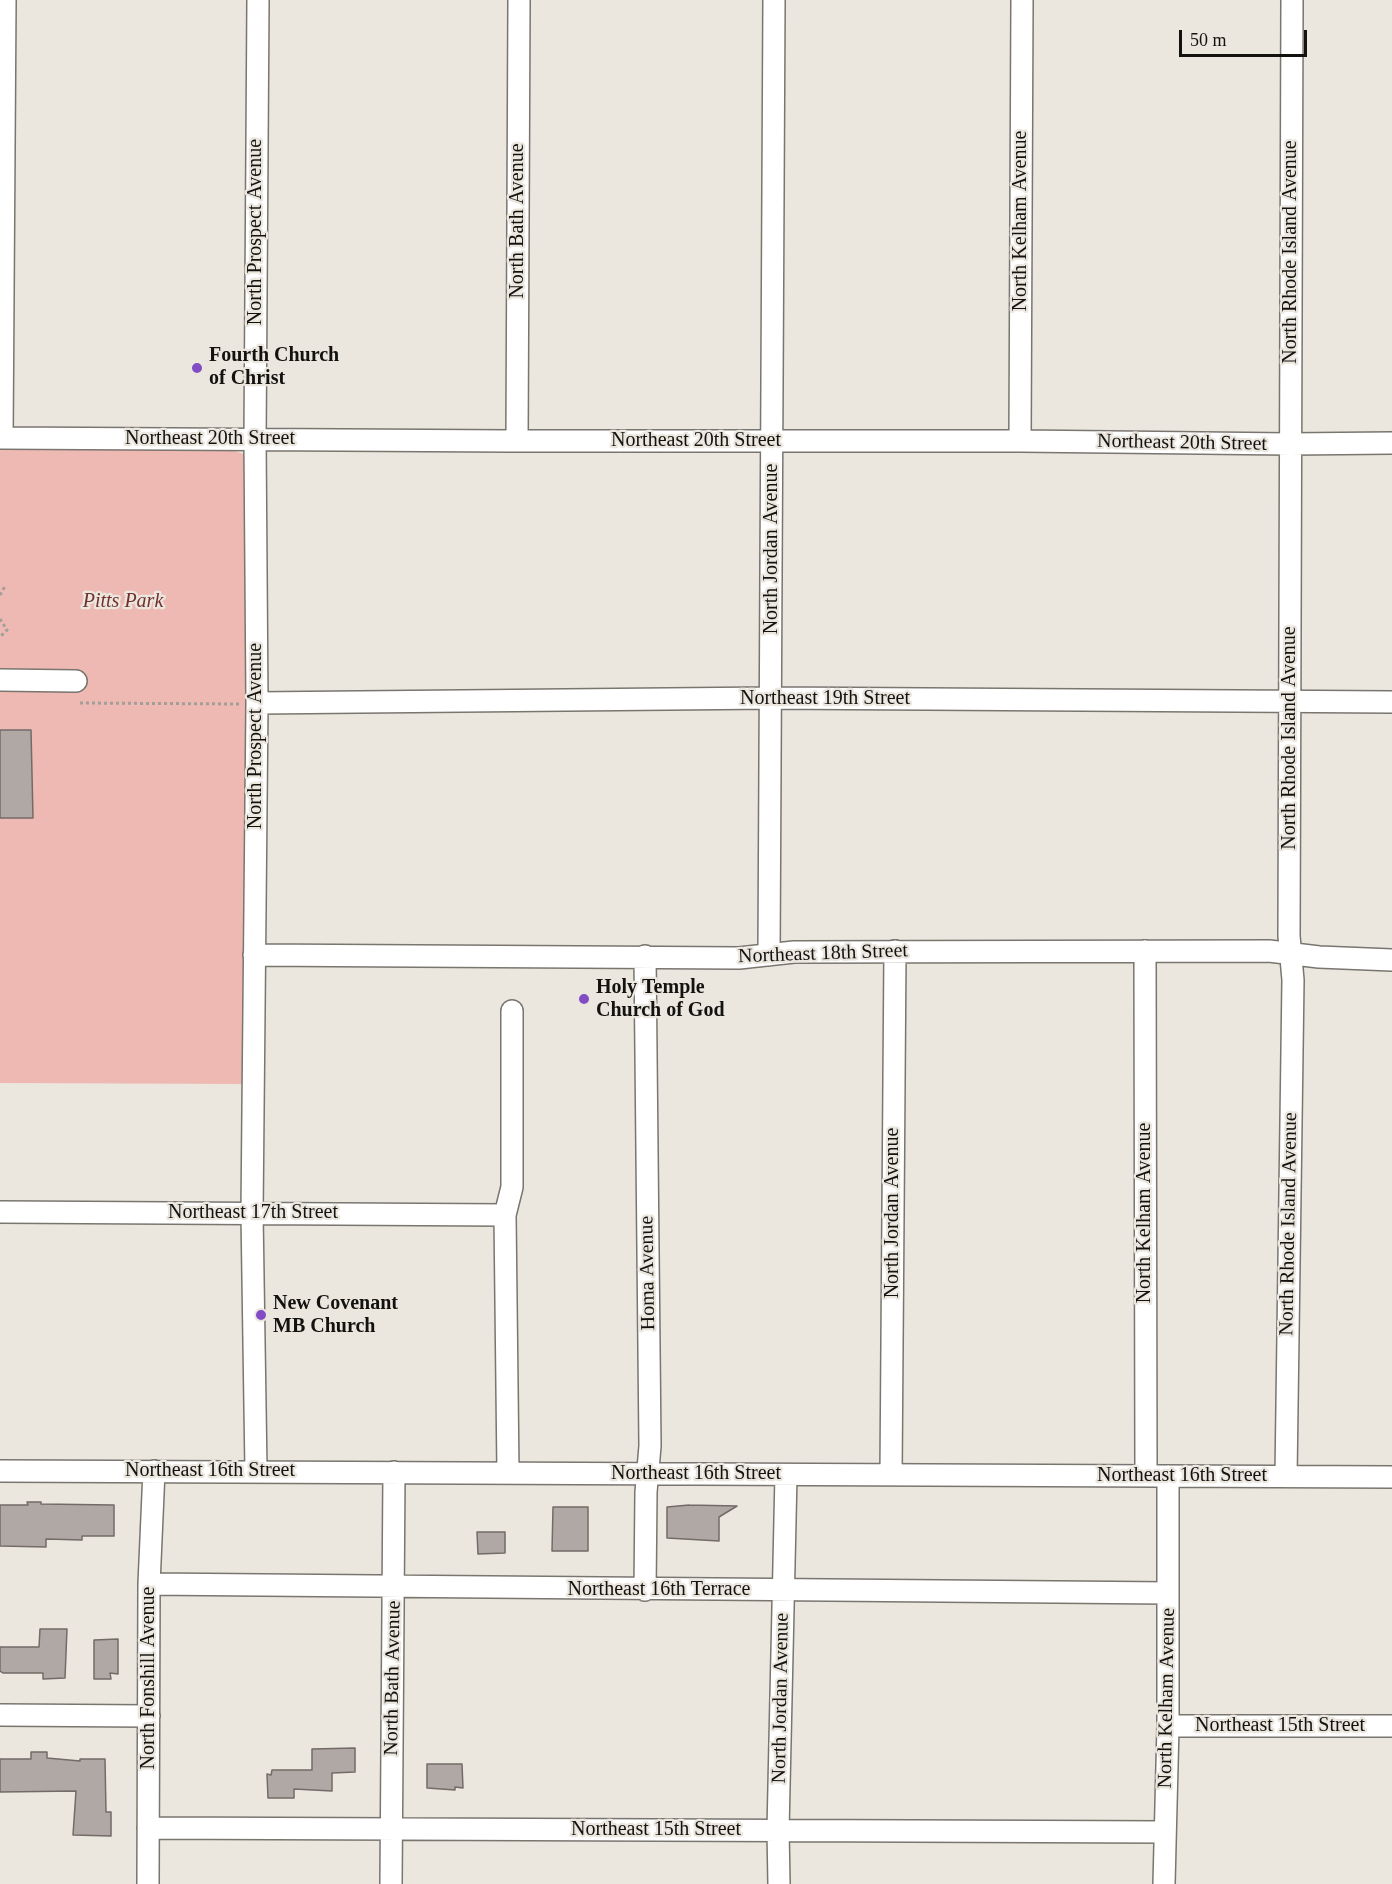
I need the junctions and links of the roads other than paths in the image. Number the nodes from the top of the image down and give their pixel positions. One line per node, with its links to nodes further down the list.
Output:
1 (5, 0): 7 (street)
2 (258, 0): 8 (street, North Prospect Avenue)
3 (519, 0): 9 (street, North Bath Avenue)
4 (774, 0): 10 (street, North Jordan Avenue)
5 (1022, 0): 11 (street, North Kelham Avenue)
6 (1292, 0): 13 (street, North Rhode Island Avenue)
7 (1, 438): 8 (street, Northeast 20th Street)
8 (255, 439): 9 (street, Northeast 20th Street); 19 (street, North Prospect Avenue)
9 (517, 441): 10 (street, Northeast 20th Street)
10 (772, 441): 11 (street, Northeast 20th Street); 16 (street, North Jordan Avenue)
11 (1020, 441): 13 (street, Northeast 20th Street)
12 (1392, 443): 13 (street, Northeast 20th Street)
13 (1290, 444): 17 (street, North Rhode Island Avenue)
14 (0, 680): 15 (street)
15 (76, 681)
16 (771, 698): 17 (street, Northeast 19th Street); 19 (street, Northeast 19th Street); 24 (street, North Jordan Avenue)
17 (1290, 701): 18 (street, Northeast 19th Street); 22 (street, North Rhode Island Avenue)
18 (1392, 702)
19 (257, 703): 23 (street, North Prospect Avenue)
20 (895, 951): 21 (street, Northeast 18th Street); 24 (street, Northeast 18th Street); 38 (street, North Jordan Avenue)
21 (1145, 951): 22 (street, Northeast 18th Street); 39 (street, North Kelham Avenue)
22 (1290, 954): 26 (street, Northeast 18th Street); 41 (street, North Rhode Island Avenue)
23 (254, 955): 25 (street, Northeast 18th Street); 29 (street, North Prospect Avenue)
24 (769, 955): 25 (street, Northeast 18th Street)
25 (645, 956): 36 (street, Homa Avenue)
26 (1392, 960)
27 (512, 1011): 30 (street)
28 (0, 1212): 29 (street, Northeast 17th Street)
29 (252, 1213): 30 (street, Northeast 17th Street); 33 (street, North Prospect Avenue)
30 (505, 1215): 35 (street)
31 (0, 1471): 32 (street, Northeast 16th Street)
32 (154, 1471): 33 (street, Northeast 16th Street); 43 (street, North Fonshill Avenue)
33 (255, 1471): 34 (street, Northeast 16th Street)
34 (394, 1472): 35 (street, Northeast 16th Street); 44 (street, North Bath Avenue)
35 (508, 1473): 36 (street, Northeast 16th Street)
36 (648, 1474): 37 (street, Northeast 16th Street); 45 (street, Homa Avenue)
37 (786, 1475): 38 (street, Northeast 16th Street); 46 (street, North Jordan Avenue)
38 (891, 1475): 39 (street, Northeast 16th Street)
39 (1146, 1476): 40 (street, Northeast 16th Street)
40 (1168, 1476): 41 (street, Northeast 16th Street); 47 (street, North Kelham Avenue)
41 (1286, 1476): 42 (street, Northeast 16th Street)
42 (1392, 1477)
43 (149, 1584): 44 (street, Northeast 16th Terrace); 49 (street, North Fonshill Avenue)
44 (394, 1588): 45 (street, Northeast 16th Terrace); 53 (street, North Bath Avenue)
45 (645, 1590): 46 (street, Northeast 16th Terrace)
46 (784, 1591): 47 (street, Northeast 16th Terrace); 54 (street, North Jordan Avenue)
47 (1168, 1593): 50 (street, North Kelham Avenue)
48 (0, 1715): 49 (street)
49 (148, 1716): 52 (street, North Fonshill Avenue)
50 (1168, 1726): 51 (street, Northeast 15th Street); 55 (street, North Kelham Avenue)
51 (1392, 1726)
52 (148, 1828): 53 (street, Northeast 15th Street); 56 (street, North Fonshill Avenue)
53 (391, 1829): 54 (street, Northeast 15th Street); 57 (street, North Bath Avenue)
54 (778, 1830): 55 (street, Northeast 15th Street); 58 (street, North Jordan Avenue)
55 (1165, 1832): 59 (street, North Kelham Avenue)
56 (148, 1884)
57 (391, 1884)
58 (779, 1884)
59 (1164, 1884)

